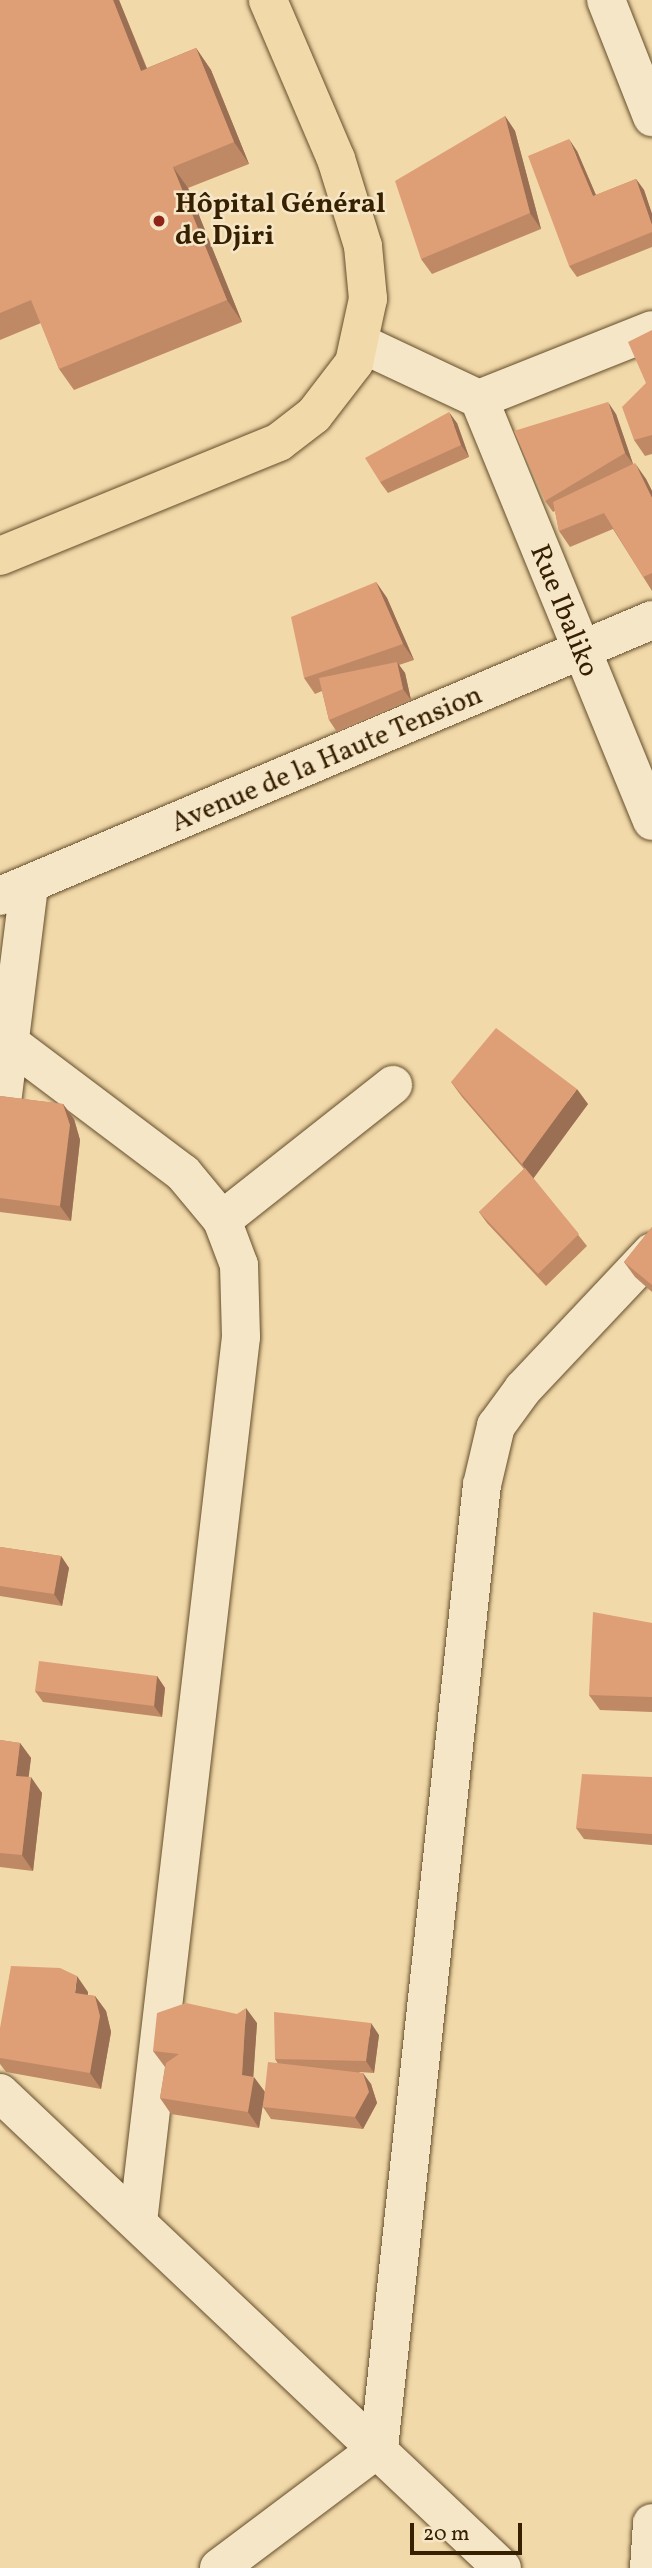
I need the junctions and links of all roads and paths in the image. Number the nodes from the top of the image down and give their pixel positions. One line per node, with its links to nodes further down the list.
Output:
1 (268, 0): 5 (main road)
2 (606, 0): 3 (street)
3 (652, 117)
4 (652, 330): 6 (street)
5 (362, 344): 6 (street); 7 (main road)
6 (479, 399): 9 (street, Rue Ibaliko)
7 (0, 556)
8 (652, 620): 9 (street, Avenue de la Haute Tension)
9 (579, 652): 10 (street, Rue Ibaliko); 11 (street, Avenue de la Haute Tension)
10 (652, 821)
11 (15, 891): 12 (street)
12 (9, 1042): 14 (street); 15 (street)
13 (393, 1085): 15 (street)
14 (0, 1119)
15 (222, 1220): 18 (street)
16 (652, 1252): 19 (street)
17 (4, 2102): 18 (street)
18 (138, 2222): 19 (street)
19 (379, 2448): 21 (street); 22 (street)
20 (652, 2523): 23 (street)
21 (219, 2568)
22 (502, 2568)
23 (649, 2568)

